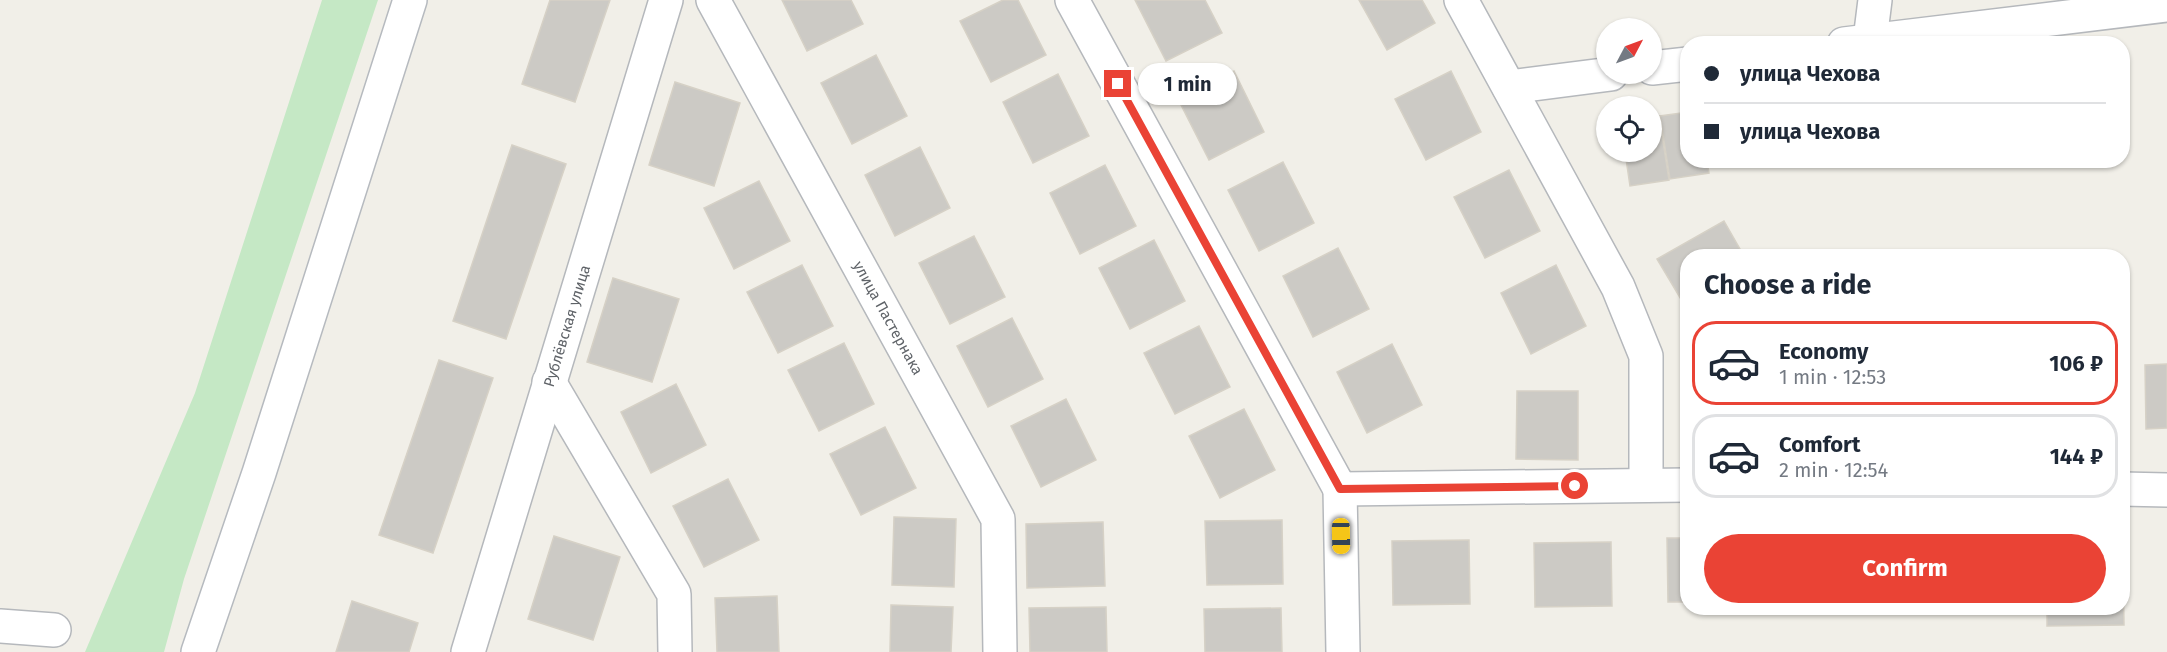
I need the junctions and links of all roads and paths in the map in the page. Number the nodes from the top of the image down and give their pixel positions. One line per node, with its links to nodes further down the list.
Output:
1 (410, 0): 22 (street)
2 (666, 0): 14 (street, Рублёвская улица)
3 (712, 0): 25 (street, улица Пастернака)
4 (1072, 0): 17 (street)
5 (1461, 0): 13 (street)
6 (1875, 0): 8 (street)
7 (2167, 5): 9 (street)
8 (1860, 36)
9 (1907, 36)
10 (1680, 65): 11 (street)
11 (1662, 67)
12 (1596, 76): 13 (street)
13 (1509, 87): 15 (street)
14 (549, 382): 23 (street, Рублёвская улица); 24 (street)
15 (1646, 485): 16 (street); 17 (street)
16 (1680, 486)
17 (1340, 489): 26 (street)
18 (2130, 489): 19 (street)
19 (2167, 490)
20 (0, 626): 21 (street)
21 (54, 630)
22 (198, 652)
23 (468, 652)
24 (675, 652)
25 (1000, 652)
26 (1343, 652)

